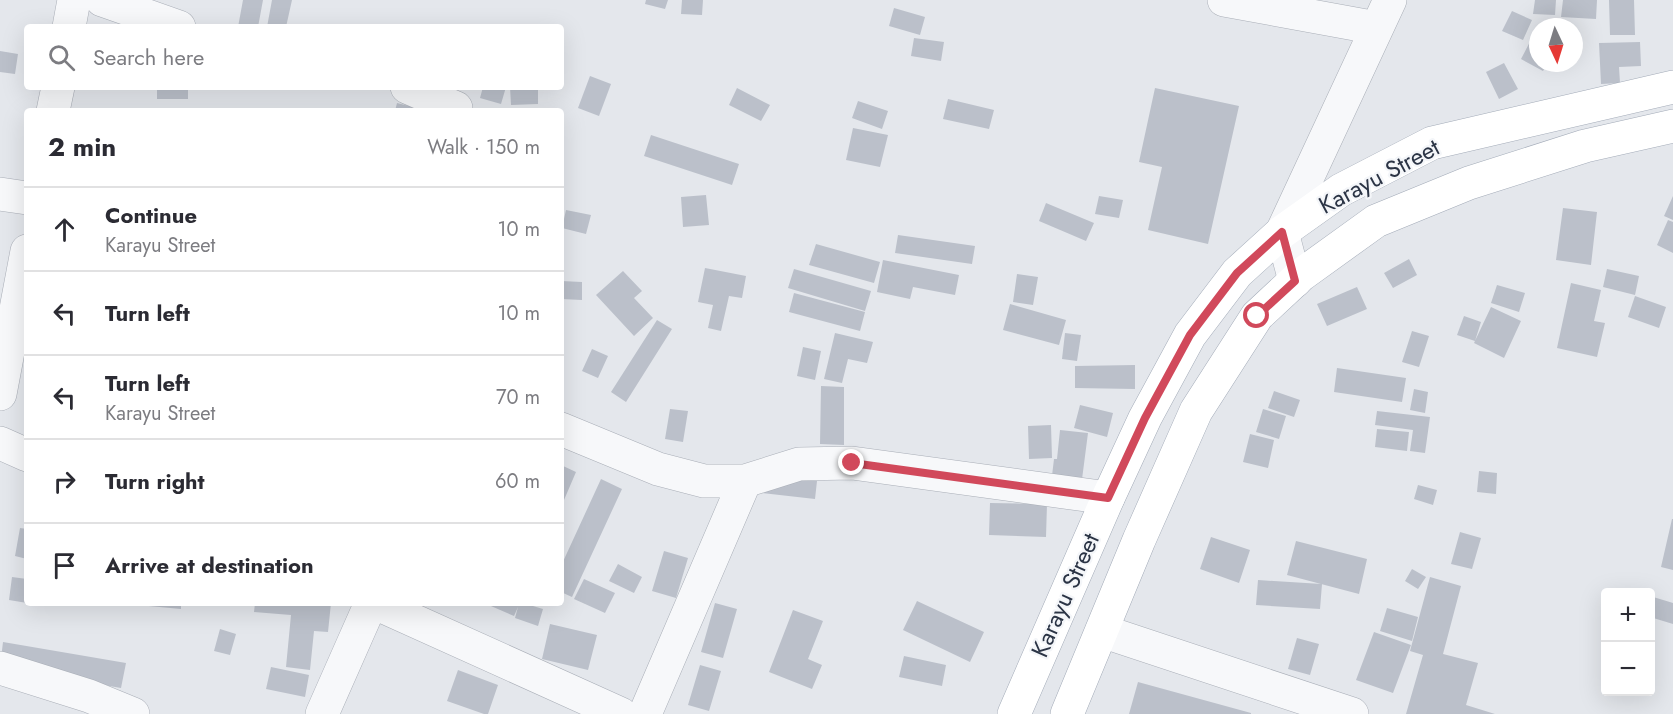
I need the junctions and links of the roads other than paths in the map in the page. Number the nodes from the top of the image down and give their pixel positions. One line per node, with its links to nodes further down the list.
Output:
1 (74, 0): 5 (street)
2 (102, 0): 6 (street)
3 (1224, 0): 4 (street)
4 (1384, 14): 15 (street)
5 (70, 24)
6 (170, 24)
7 (1673, 87): 15 (main road, Karayu Street)
8 (57, 90): 10 (street)
9 (414, 90): 11 (street)
10 (54, 108)
11 (456, 108)
12 (1673, 126): 17 (main road, Karayu Street)
13 (0, 194): 14 (street)
14 (24, 198)
15 (1282, 232): 17 (street); 23 (main road, Karayu Street)
16 (24, 267): 18 (street)
17 (1295, 281): 26 (main road, Karayu Street)
18 (0, 394)
19 (564, 430): 22 (street)
20 (0, 443): 21 (street)
21 (24, 454)
22 (745, 481): 23 (street); 31 (street)
23 (1108, 498): 32 (main road, Karayu Street)
24 (372, 606): 29 (street)
25 (380, 606): 30 (street)
26 (1102, 631): 33 (main road, Karayu Street); 34 (street)
27 (0, 668): 28 (street)
28 (134, 714)
29 (322, 714)
30 (621, 714)
31 (645, 714)
32 (1014, 714)
33 (1067, 714)
34 (1352, 714)

